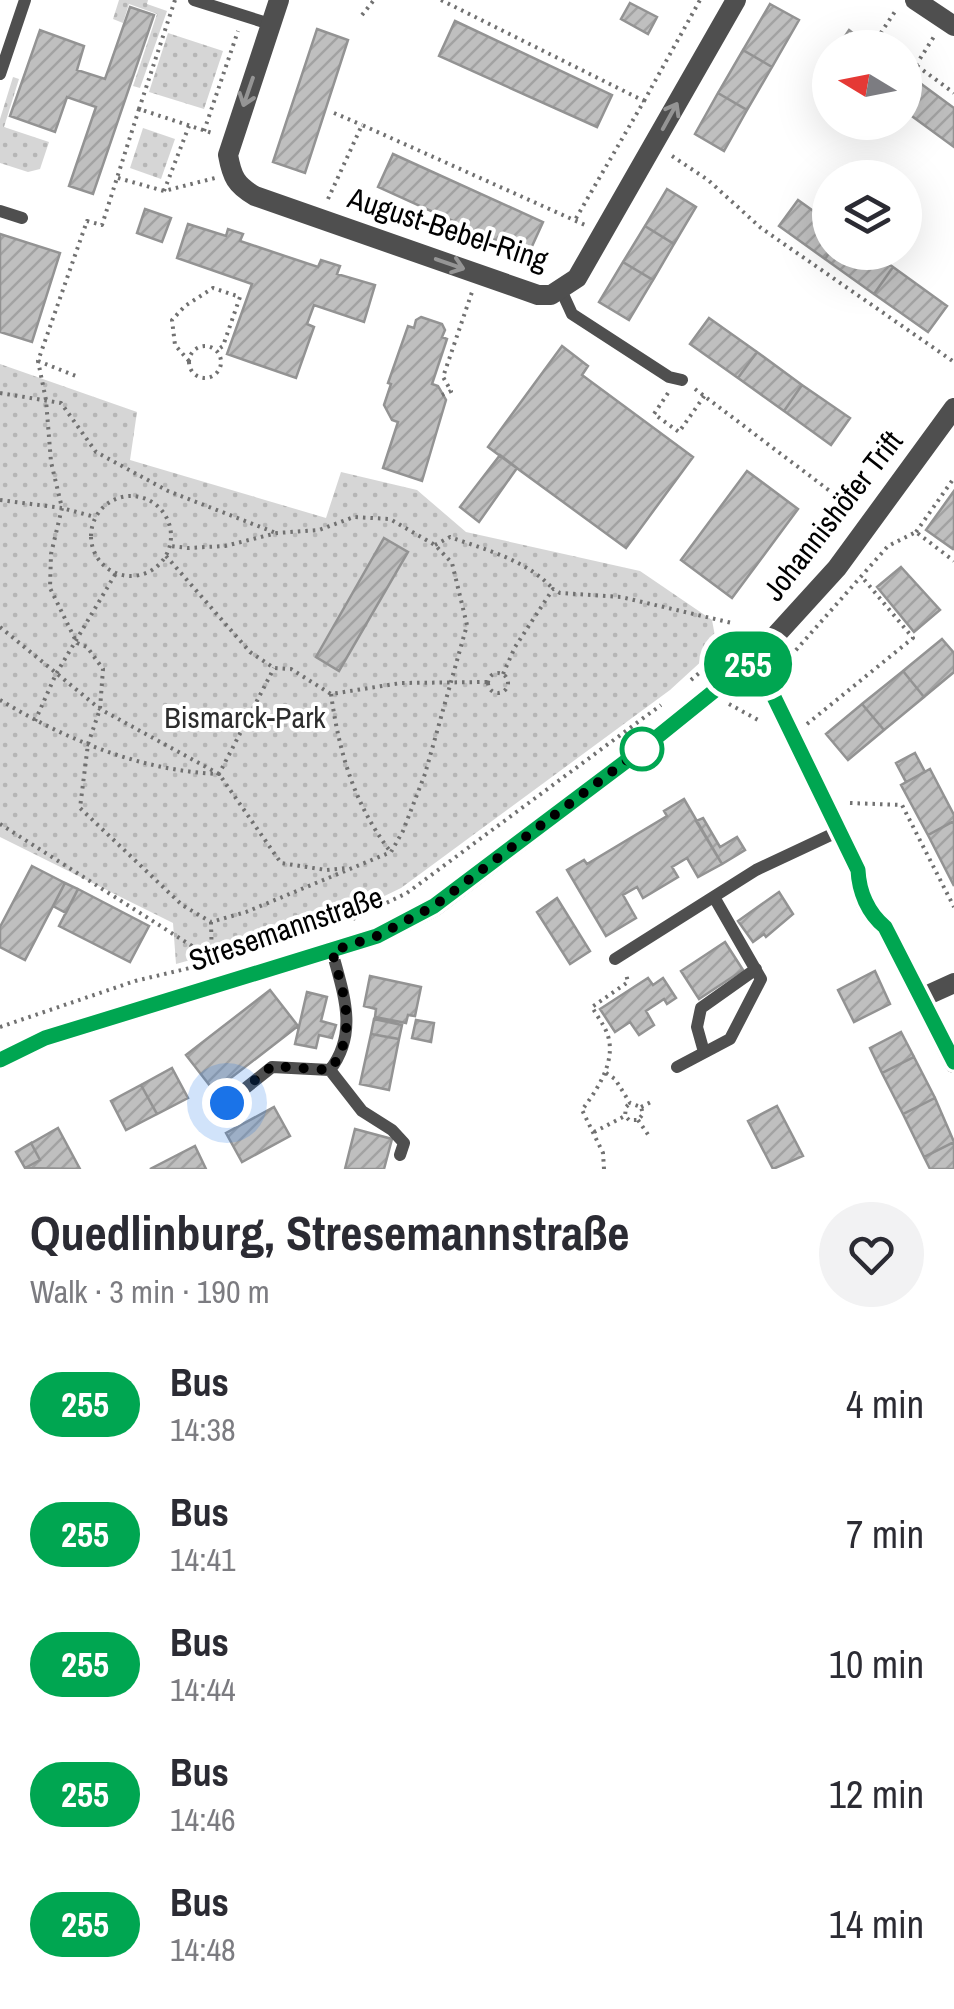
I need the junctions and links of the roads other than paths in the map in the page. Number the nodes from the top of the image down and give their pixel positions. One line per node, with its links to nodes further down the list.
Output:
1 (25, 0): 8 (lane)
2 (194, 0): 6 (lane)
3 (279, 0): 6 (street)
4 (736, 0): 11 (street, August-Bebel-Ring, one-way to 4)
5 (908, 1): 7 (street)
6 (270, 24): 11 (street, August-Bebel-Ring, one-way to 11)
7 (947, 28)
8 (0, 74)
9 (0, 211): 10 (lane)
10 (22, 218)
11 (561, 290): 12 (lane)
12 (675, 378)
13 (954, 408): 14 (street, Johannishöfer Trift)
14 (755, 658): 15 (street); 17 (street, Stresemannstraße)
15 (837, 832): 16 (lane); 21 (street)
16 (714, 896): 18 (lane); 19 (lane)
17 (332, 951): 23 (street, Stresemannstraße); 26 (lane)
18 (618, 957)
19 (756, 969): 22 (lane); 22 (lane)
20 (954, 983): 21 (street)
21 (921, 998): 24 (street)
22 (704, 1052): 25 (lane)
23 (0, 1060)
24 (954, 1062)
25 (678, 1067)
26 (330, 1070): 27 (lane); 28 (lane)
27 (227, 1103)
28 (400, 1155)

